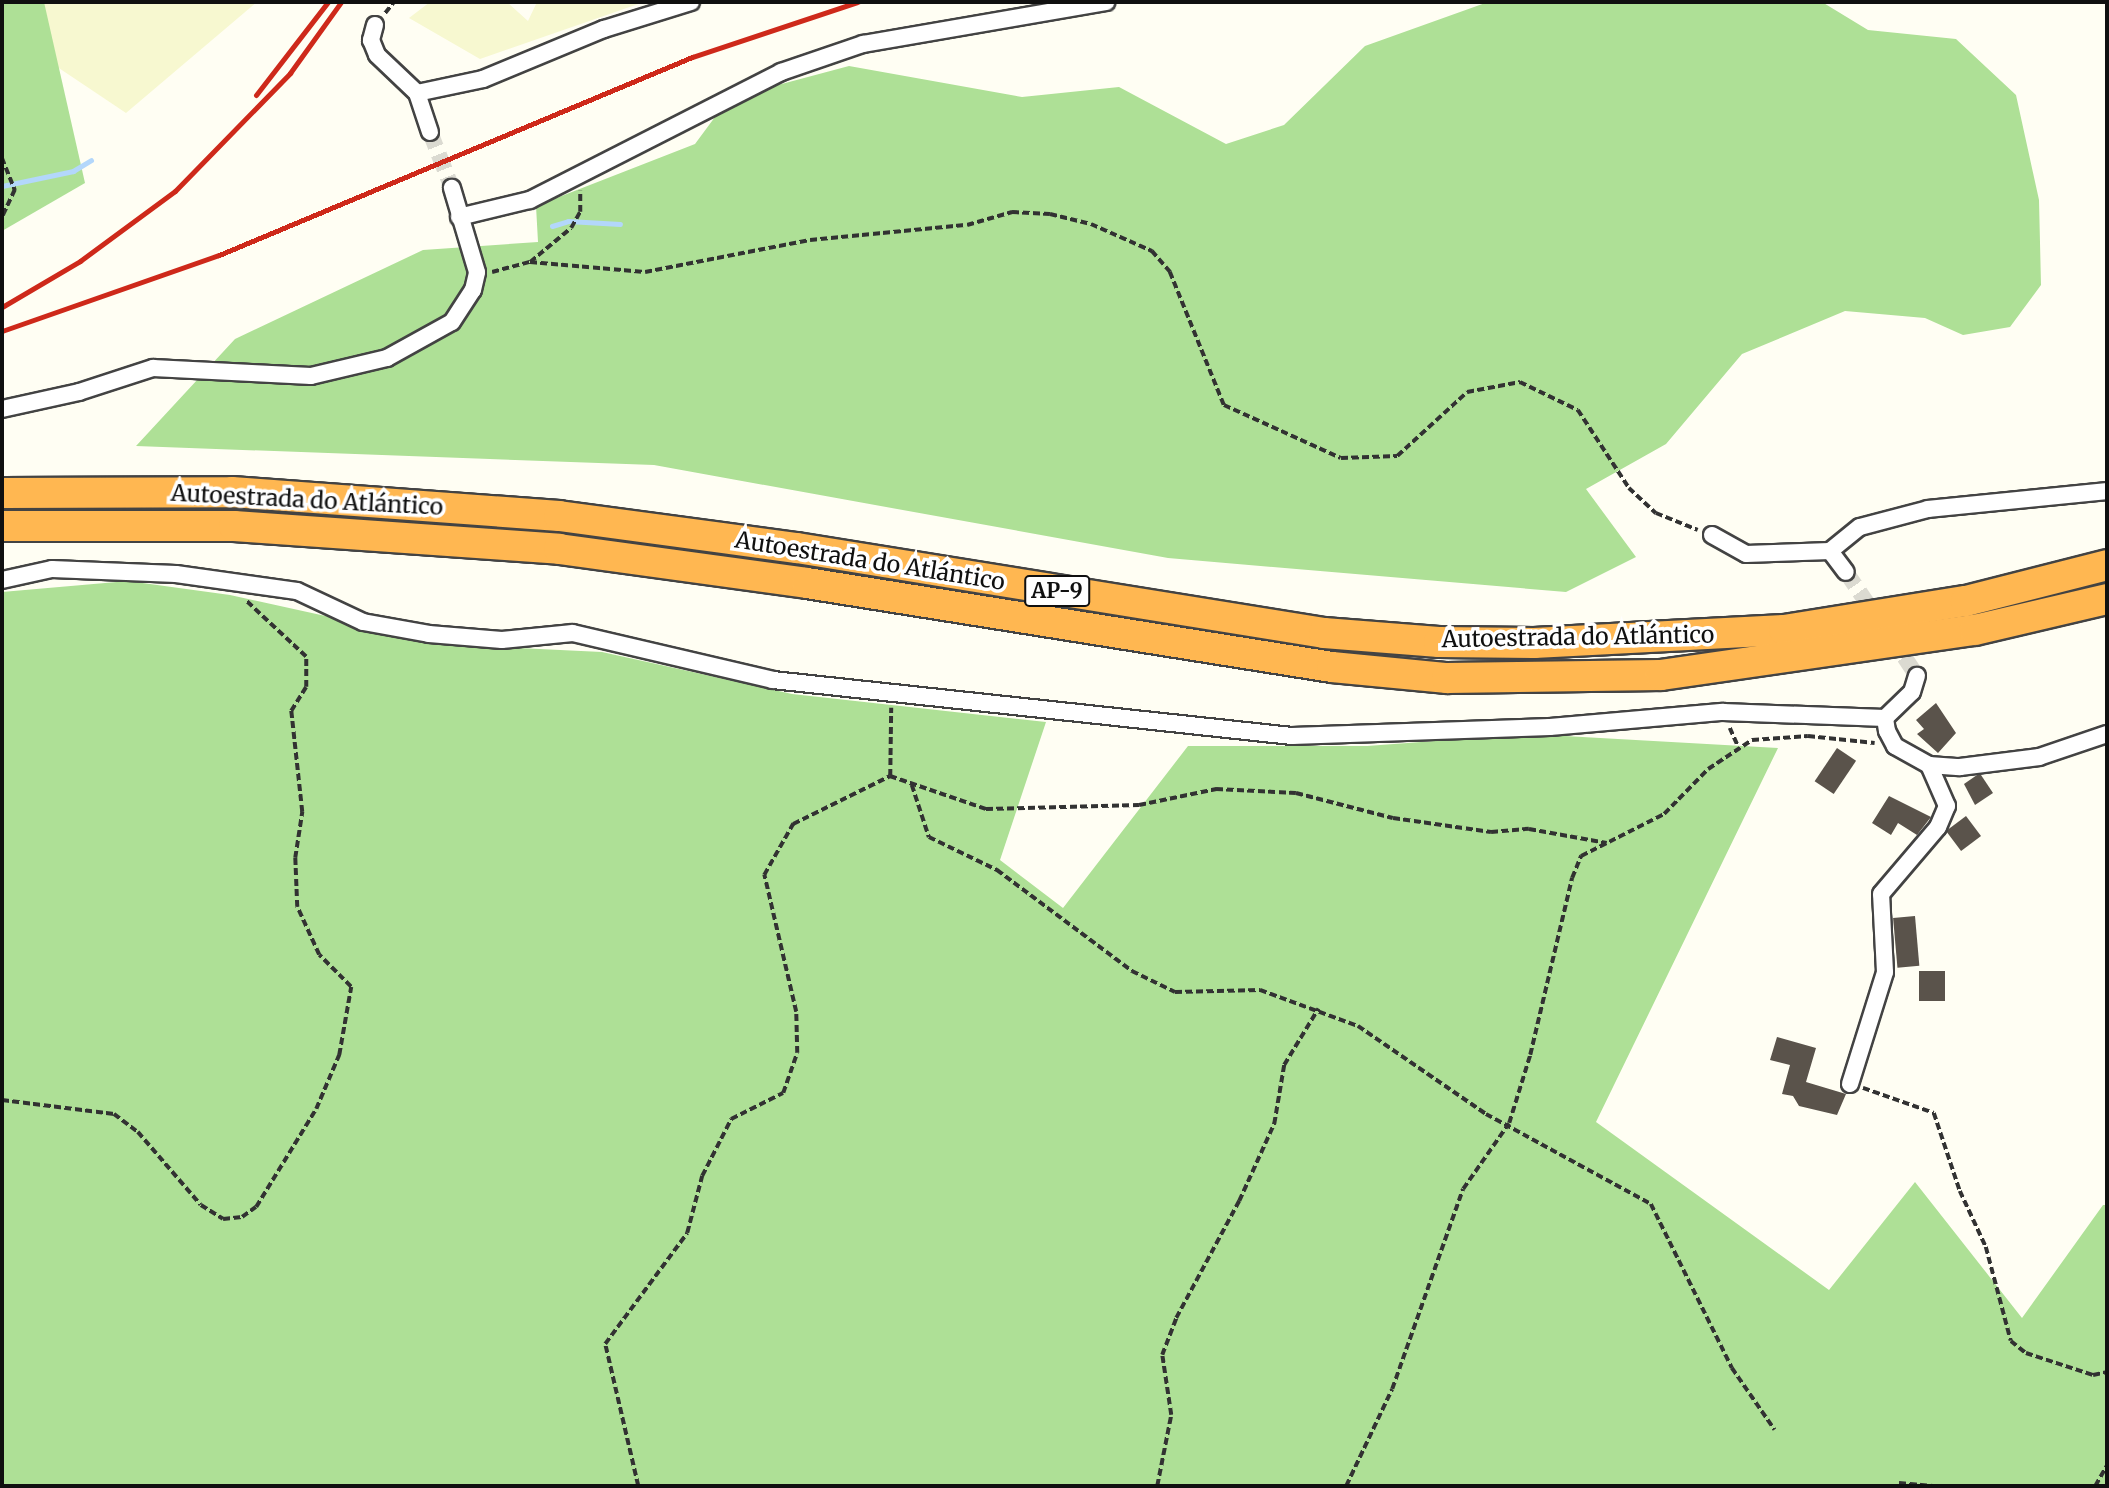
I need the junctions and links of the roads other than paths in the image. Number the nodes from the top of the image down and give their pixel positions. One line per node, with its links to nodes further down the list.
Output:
1 (691, 2): 4 (street)
2 (1107, 2): 7 (street)
3 (375, 25): 4 (street)
4 (417, 93): 5 (street)
5 (430, 132)
6 (452, 188): 7 (street)
7 (460, 222): 8 (street)
8 (2, 409)
9 (2107, 491): 13 (street)
10 (2, 493): 14 (highway, Autoestrada do Atlántico / AP-9)
11 (2, 526): 17 (highway, Autoestrada do Atlántico / AP-9)
12 (1712, 535): 13 (street)
13 (1830, 551): 15 (street)
14 (2107, 565)
15 (1846, 572)
16 (2, 580): 19 (street)
17 (2107, 599)
18 (1917, 676): 19 (street)
19 (1885, 718): 21 (street)
20 (2107, 734): 21 (street)
21 (1929, 765): 22 (street)
22 (1850, 1084)

